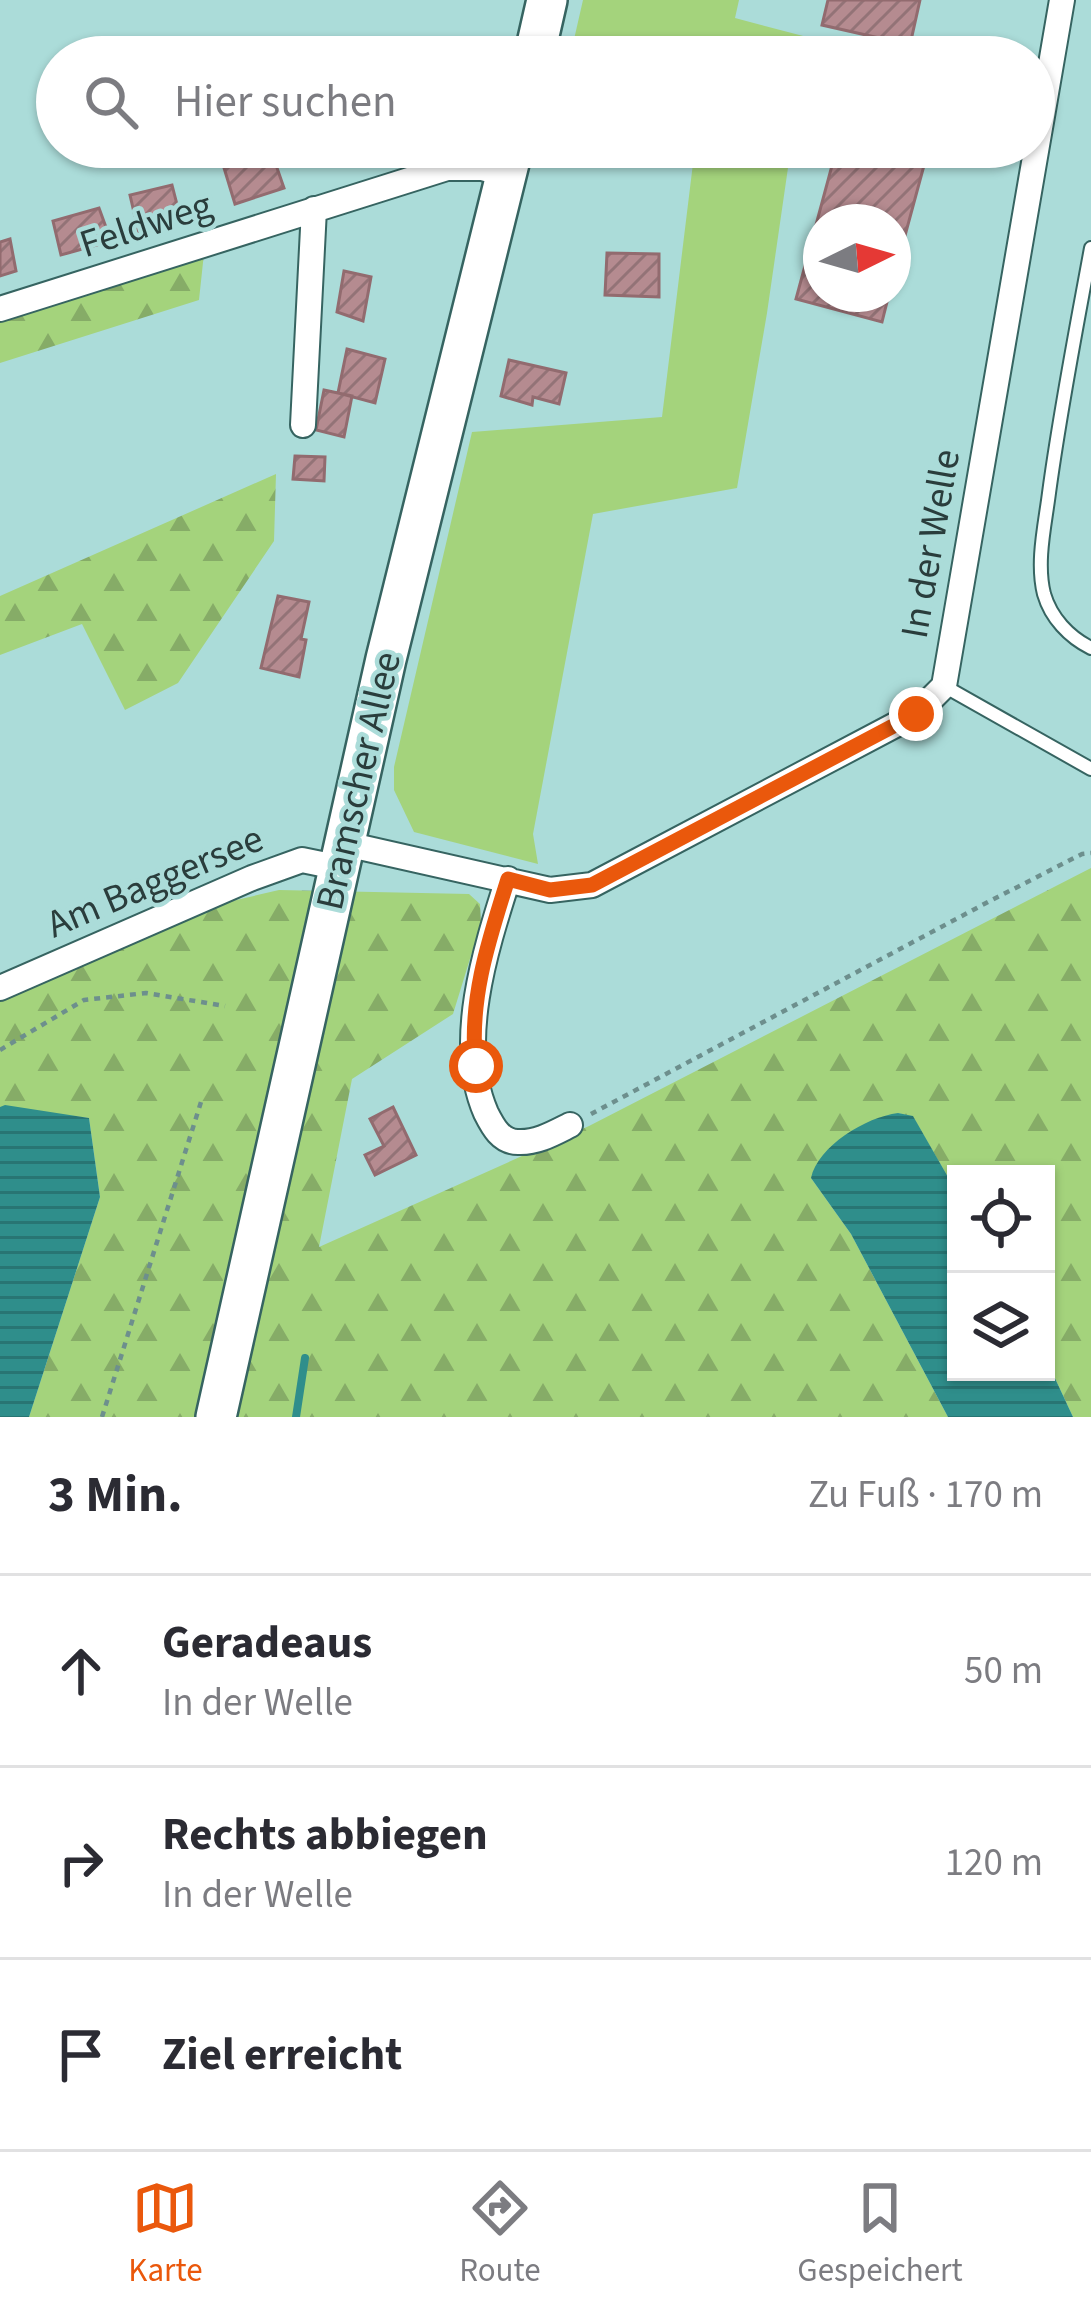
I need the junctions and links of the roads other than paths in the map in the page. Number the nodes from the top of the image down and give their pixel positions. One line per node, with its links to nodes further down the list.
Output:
1 (547, 0): 3 (main road)
2 (1062, 0): 4 (street, In der Welle)
3 (539, 36)
4 (1054, 36)
5 (444, 168): 8 (street, Feldweg)
6 (508, 168): 15 (main road, Bramscher Allee)
7 (1031, 168): 13 (street, In der Welle)
8 (314, 209): 10 (street, Feldweg); 11 (street)
9 (1091, 248): 12 (lane)
10 (0, 309)
11 (303, 424)
12 (1091, 648)
13 (944, 686): 14 (lane); 16 (street, In der Welle)
14 (1091, 769)
15 (344, 856): 16 (street, In der Welle); 17 (street, Am Baggersee); 19 (main road, Bramscher Allee)
16 (508, 879): 18 (street)
17 (0, 988)
18 (570, 1125)
19 (216, 1417)

